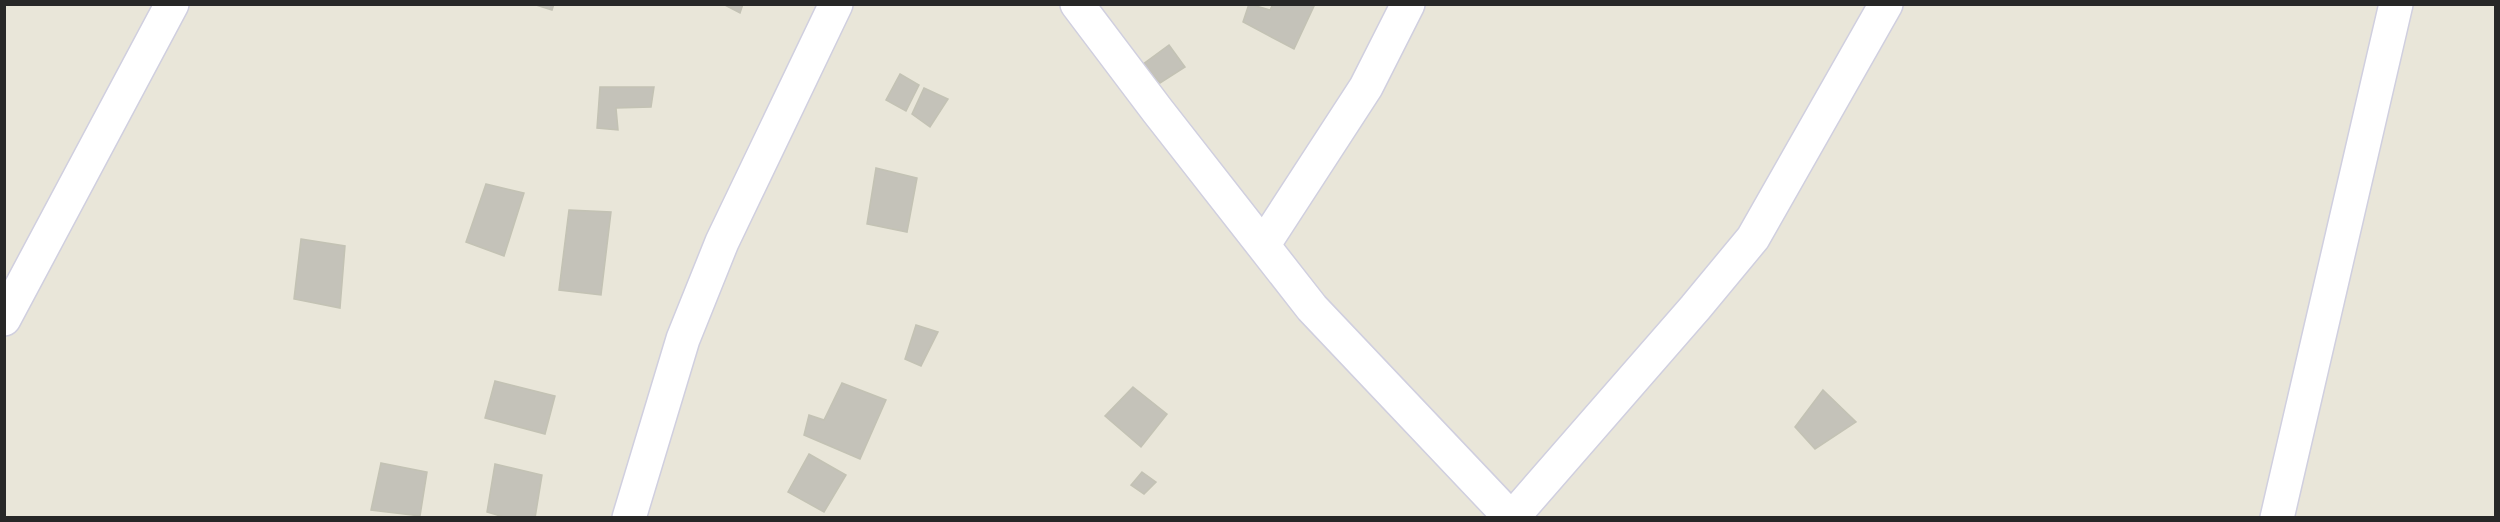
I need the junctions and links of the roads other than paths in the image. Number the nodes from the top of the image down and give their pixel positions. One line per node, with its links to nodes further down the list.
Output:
1 (172, 4): 8 (street)
2 (836, 4): 9 (street)
3 (1077, 4): 7 (street)
4 (1408, 4): 7 (street)
5 (1886, 4): 10 (street)
6 (2396, 4): 11 (street)
7 (1264, 244): 10 (street)
8 (4, 319)
9 (629, 518)
10 (1511, 518)
11 (2277, 518)

